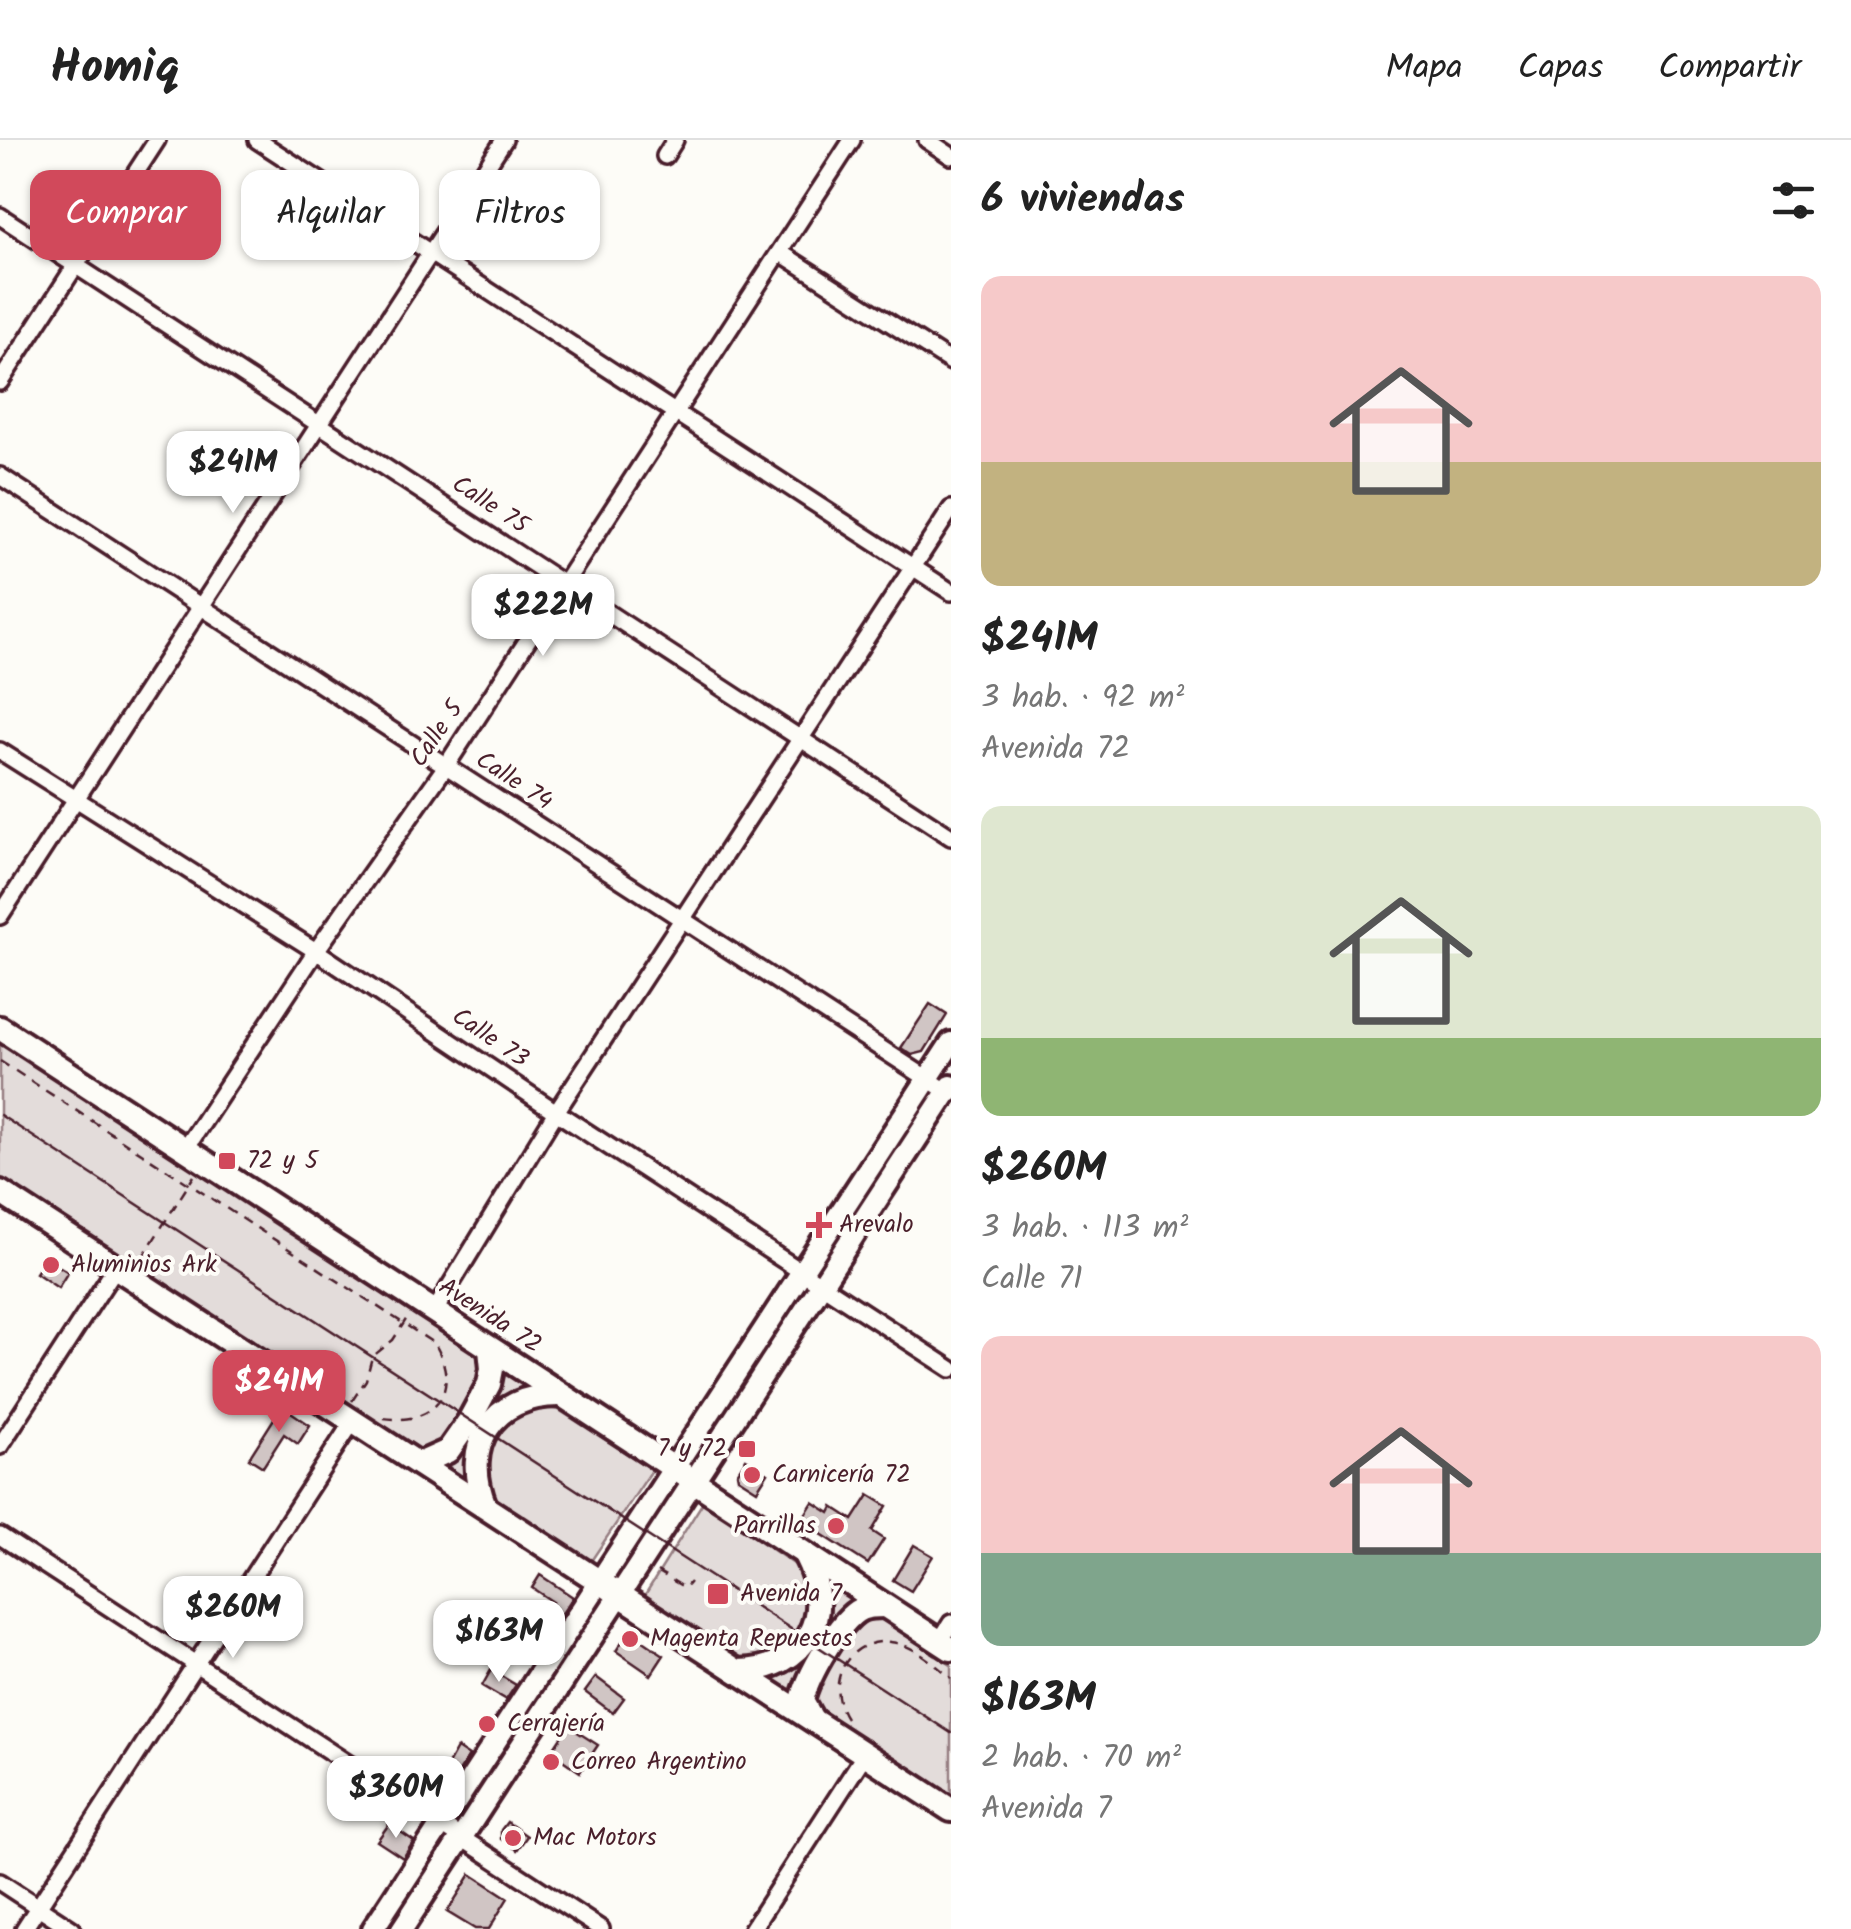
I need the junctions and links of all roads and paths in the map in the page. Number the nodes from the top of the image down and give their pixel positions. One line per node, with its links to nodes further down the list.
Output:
1 (157, 140): 12 (street)
2 (257, 140): 10 (street)
3 (504, 140): 10 (street)
4 (676, 140): 7 (street)
5 (852, 140): 11 (street, Calle 5)
6 (926, 140): 8 (street)
7 (665, 156)
8 (951, 156)
9 (0, 216): 12 (street, Calle 75)
10 (430, 253): 15 (street); 16 (street)
11 (780, 254): 13 (street); 15 (street, Calle 5)
12 (76, 265): 14 (street); 16 (street, Calle 75)
13 (951, 362)
14 (0, 382)
15 (676, 413): 19 (street); 20 (street, Calle 5)
16 (320, 424): 20 (street, Calle 75); 22 (street)
17 (0, 476): 22 (street, Calle 74)
18 (951, 509): 19 (street)
19 (912, 567): 21 (street); 23 (street)
20 (565, 584): 23 (street, Calle 75); 25 (street, Calle 5)
21 (951, 592)
22 (201, 607): 25 (street, Calle 74); 26 (street)
23 (801, 738): 27 (street, Calle 75); 29 (street)
24 (0, 751): 26 (street, Calle 73)
25 (446, 766): 29 (street, Calle 74); 30 (street, Calle 5)
26 (76, 800): 28 (street); 30 (street, Calle 73)
27 (951, 837)
28 (0, 916)
29 (682, 920): 34 (street, Calle 74); 36 (street)
30 (316, 951): 36 (street, Calle 73); 37 (street, Calle 5)
31 (0, 1028): 37 (highway, Avenida 72)
32 (951, 1043): 34 (main road)
33 (0, 1061): 38 (path)
34 (928, 1079): 35 (street, Calle 74); 43 (main road)
35 (950, 1091): 44 (main road)
36 (556, 1112): 43 (street, Calle 73); 45 (street)
37 (195, 1155): 38 (path); 45 (highway, Avenida 72)
38 (189, 1183): 41 (path); 46 (path)
39 (0, 1192): 40 (highway)
40 (121, 1259): 41 (path); 50 (highway); 52 (street)
41 (141, 1260): 42 (path)
42 (157, 1271)
43 (802, 1272): 44 (street, Calle 73); 54 (main road)
44 (822, 1285): 48 (street, Calle 73); 55 (main road)
45 (426, 1307): 46 (path); 47 (highway, Avenida 72)
46 (404, 1323): 50 (path); 51 (path)
47 (490, 1349): 49 (highway, Avenida 72); 53 (highway)
48 (951, 1369)
49 (559, 1395): 54 (highway, Avenida 72); 56 (highway)
50 (347, 1418): 53 (highway); 65 (street)
51 (382, 1418)
52 (0, 1446)
53 (419, 1464): 56 (highway)
54 (673, 1468): 55 (highway, Avenida 72); 60 (main road)
55 (694, 1481): 58 (highway, Avenida 72); 62 (main road)
56 (486, 1506): 60 (highway)
57 (0, 1536): 65 (street)
58 (806, 1555): 63 (highway, Avenida 72); 66 (highway)
59 (656, 1570): 61 (path)
60 (599, 1581): 62 (highway); 72 (main road)
61 (690, 1582)
62 (620, 1594): 66 (highway); 73 (main road)
63 (884, 1606): 64 (highway, Avenida 72); 68 (highway)
64 (947, 1638)
65 (196, 1664): 72 (street); 75 (street)
66 (738, 1671): 68 (highway)
67 (951, 1678): 69 (path)
68 (812, 1720): 70 (highway)
69 (855, 1727)
70 (865, 1754): 71 (highway); 81 (street)
71 (951, 1810)
72 (441, 1824): 73 (street); 78 (main road)
73 (462, 1838): 79 (main road); 80 (street)
74 (0, 1882): 75 (street)
75 (38, 1907): 76 (street); 77 (street)
76 (24, 1929)
77 (72, 1929)
78 (373, 1929)
79 (402, 1929)
80 (601, 1929)
81 (752, 1929)

